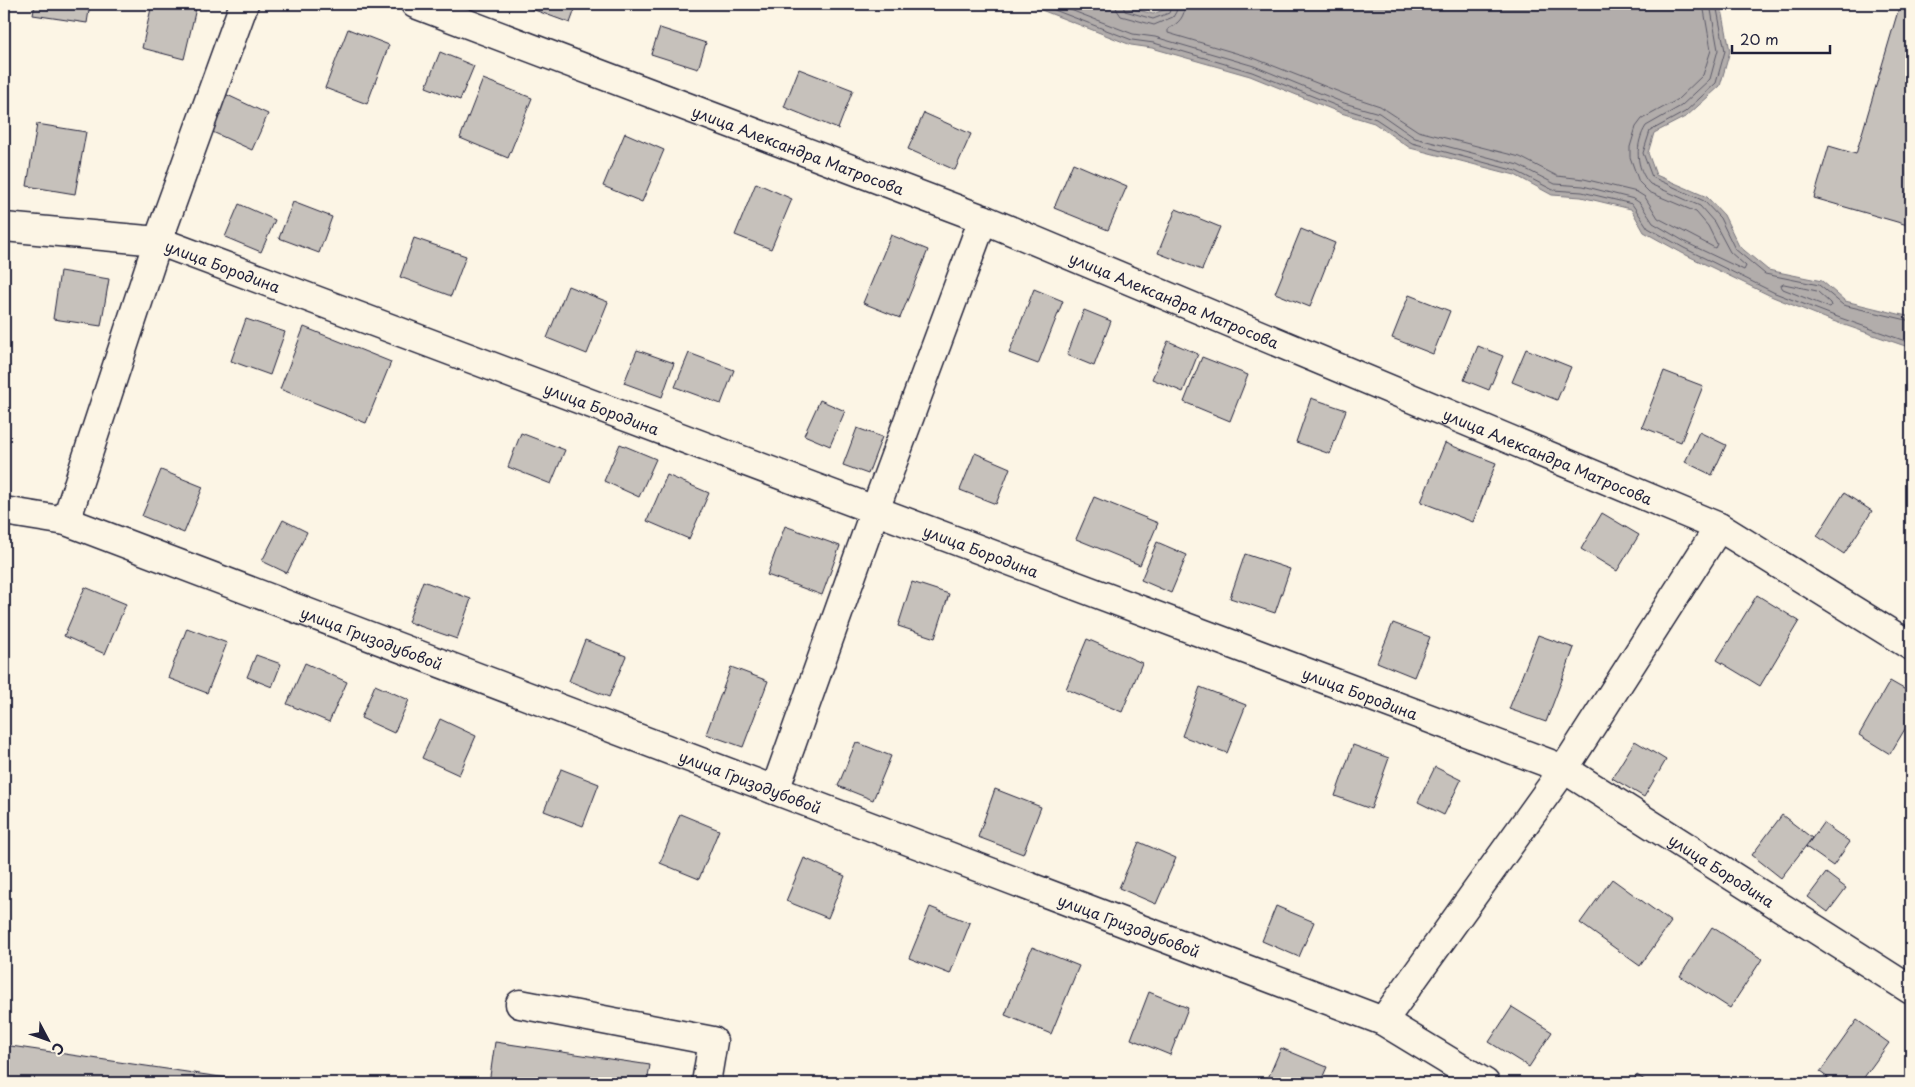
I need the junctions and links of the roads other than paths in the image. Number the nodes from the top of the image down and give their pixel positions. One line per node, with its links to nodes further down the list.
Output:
1 (244, 4): 5 (street)
2 (415, 4): 3 (street, улица Александра Матросова)
3 (983, 219): 6 (street); 9 (street, улица Александра Матросова)
4 (4, 227): 5 (street, улица Бородина)
5 (158, 241): 6 (street, улица Бородина); 8 (street)
6 (875, 510): 11 (street, улица Бородина); 12 (street)
7 (4, 511): 8 (street, улица Гризодубовой)
8 (66, 520): 12 (street, улица Гризодубовой)
9 (1719, 527): 10 (street, улица Александра Матросова); 11 (street)
10 (1911, 646)
11 (1564, 769): 13 (street, улица Бородина); 15 (street)
12 (775, 790): 15 (street, улица Гризодубовой)
13 (1911, 990)
14 (520, 1004): 16 (street)
15 (1383, 1021): 17 (street, улица Гризодубовой)
16 (706, 1083)
17 (1485, 1083)

